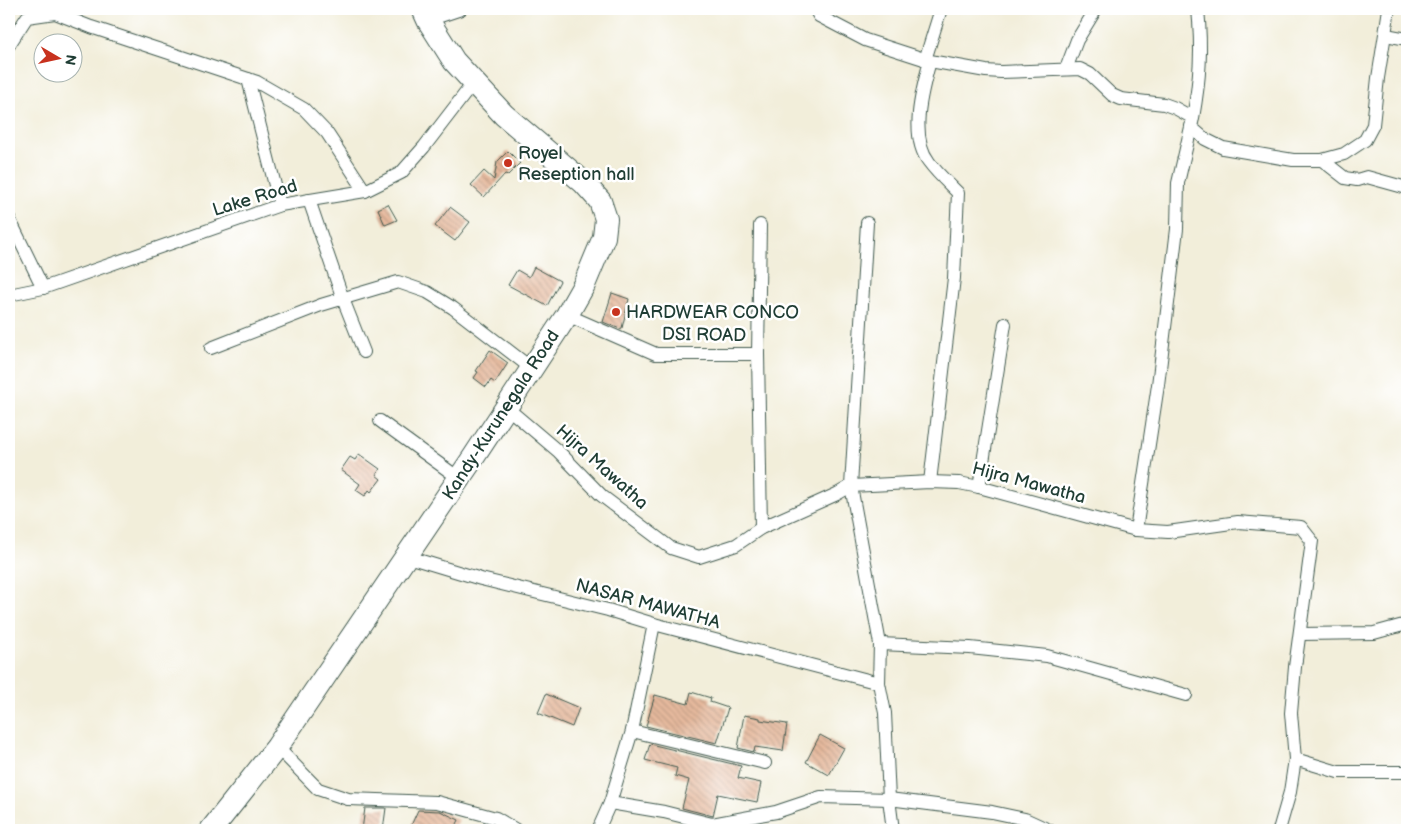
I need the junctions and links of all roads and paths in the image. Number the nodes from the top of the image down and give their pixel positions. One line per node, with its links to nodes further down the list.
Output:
1 (461, 9): 7 (street)
2 (815, 9): 11 (street)
3 (942, 9): 11 (street)
4 (1096, 9): 12 (street)
5 (1198, 9): 15 (street)
6 (1389, 9): 8 (street)
7 (426, 15): 14 (highway, Kandy-Kurunegala Road)
8 (1386, 36): 9 (street); 16 (street)
9 (1407, 39)
10 (9, 45): 13 (street)
11 (928, 61): 12 (street); 36 (street)
12 (1066, 69): 15 (street)
13 (248, 79): 18 (street); 20 (street)
14 (474, 82): 18 (street, Lake Road); 27 (highway, Kandy-Kurunegala Road)
15 (1192, 122): 16 (street); 40 (street)
16 (1322, 160): 17 (street)
17 (1407, 188)
18 (365, 191): 19 (street, Lake Road)
19 (309, 200): 20 (street, Lake Road); 26 (street)
20 (280, 205): 24 (street, Lake Road)
21 (9, 218): 24 (street)
22 (867, 222): 37 (street)
23 (760, 225): 31 (street)
24 (43, 288): 25 (street, Lake Road)
25 (9, 295)
26 (343, 299): 29 (street); 30 (street); 32 (street)
27 (567, 315): 31 (street, DSI ROAD); 32 (highway, Kandy-Kurunegala Road)
28 (1005, 324): 38 (street)
29 (211, 348)
30 (364, 352)
31 (758, 354): 39 (street)
32 (531, 368): 33 (highway, Kandy-Kurunegala Road)
33 (506, 408): 35 (highway, Kandy-Kurunegala Road); 39 (street, Hijra Mawatha)
34 (380, 421): 35 (street)
35 (460, 479): 41 (highway, Kandy-Kurunegala Road)
36 (930, 482): 37 (street, Hijra Mawatha); 38 (street, Hijra Mawatha)
37 (851, 486): 39 (street, Hijra Mawatha); 45 (street)
38 (979, 487): 40 (street, Hijra Mawatha)
39 (761, 528)
40 (1136, 530): 44 (street, Hijra Mawatha)
41 (408, 557): 42 (street, NASAR MAWATHA); 49 (highway, Kandy-Kurunegala Road)
42 (654, 624): 46 (street, NASAR MAWATHA); 48 (street)
43 (1407, 624): 44 (street)
44 (1300, 634): 50 (street, Hijra Mawatha)
45 (880, 644): 46 (street); 47 (street)
46 (880, 683): 53 (street)
47 (1186, 695)
48 (632, 731): 51 (street); 54 (street)
49 (277, 747): 55 (highway, Kandy-Kurunegala Road); 56 (street)
50 (1296, 759): 52 (street); 60 (street, Hijra Mawatha)
51 (765, 763)
52 (1407, 772)
53 (889, 799): 54 (street); 58 (street); 59 (street)
54 (610, 803): 57 (street)
55 (211, 830)
56 (516, 830)
57 (598, 830)
58 (893, 830)
59 (1049, 830)
60 (1279, 830)

